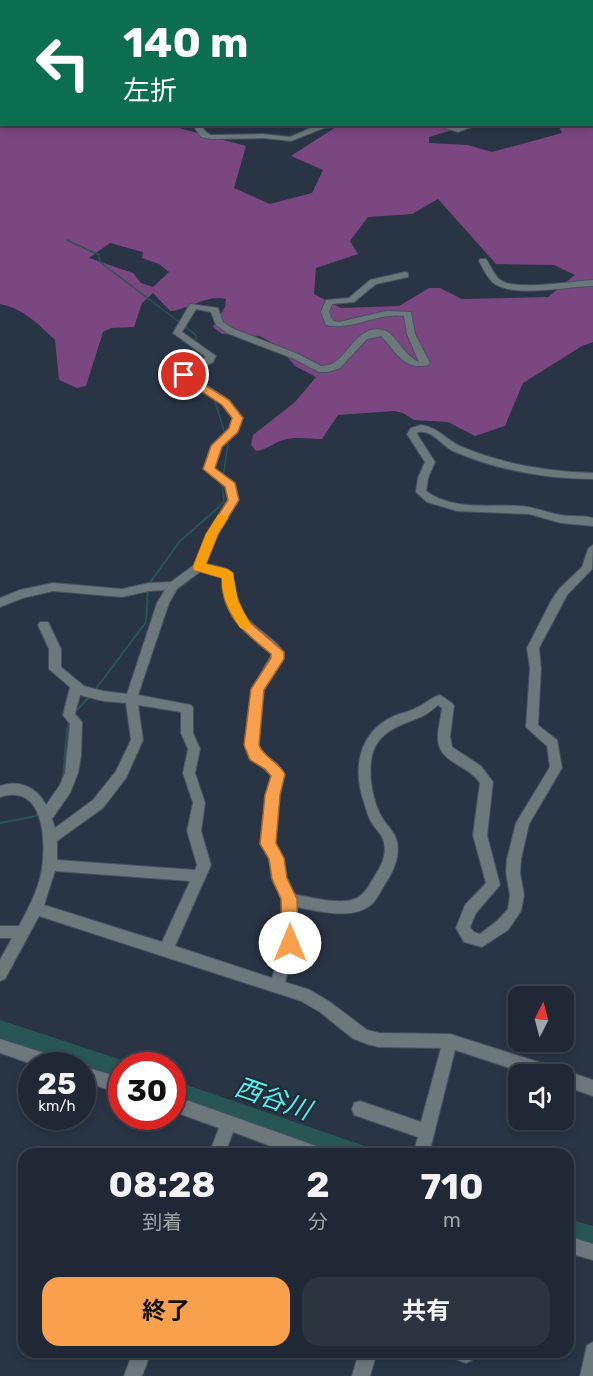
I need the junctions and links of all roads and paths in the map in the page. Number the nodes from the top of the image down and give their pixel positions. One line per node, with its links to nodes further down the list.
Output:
1 (197, 126): 2 (street)
2 (323, 126)
3 (443, 126): 4 (street)
4 (471, 126)
5 (483, 261): 7 (street)
6 (405, 275): 11 (street)
7 (593, 283)
8 (593, 476): 9 (street)
9 (593, 522)
10 (593, 549): 22 (street)
11 (199, 567): 12 (street); 22 (street)
12 (173, 586): 13 (street); 16 (street)
13 (0, 603)
14 (44, 625): 15 (street)
15 (75, 688): 16 (street); 18 (street)
16 (131, 699): 19 (street); 21 (street)
17 (0, 792): 18 (street)
18 (45, 817): 19 (street)
19 (52, 837): 20 (street)
20 (49, 865): 21 (street); 23 (street)
21 (200, 876): 26 (street)
22 (289, 899): 28 (street)
23 (35, 908): 25 (street); 26 (street)
24 (0, 932): 25 (street)
25 (22, 932): 27 (street)
26 (166, 950): 28 (street)
27 (0, 974)
28 (277, 985): 29 (street)
29 (450, 1041): 32 (street); 38 (street)
30 (0, 1047): 31 (street)
31 (18, 1053)
32 (520, 1064)
33 (574, 1081): 34 (street)
34 (593, 1088)
35 (186, 1108): 37 (street)
36 (360, 1108): 38 (street)
37 (229, 1122): 39 (street); 40 (street)
38 (427, 1132): 41 (street)
39 (219, 1148)
40 (300, 1148)
41 (423, 1148)
42 (574, 1246): 43 (street)
43 (593, 1252)
44 (593, 1351): 49 (street)
45 (140, 1358): 47 (street)
46 (366, 1358): 48 (street)
47 (133, 1376)
48 (361, 1376)
49 (589, 1376)

